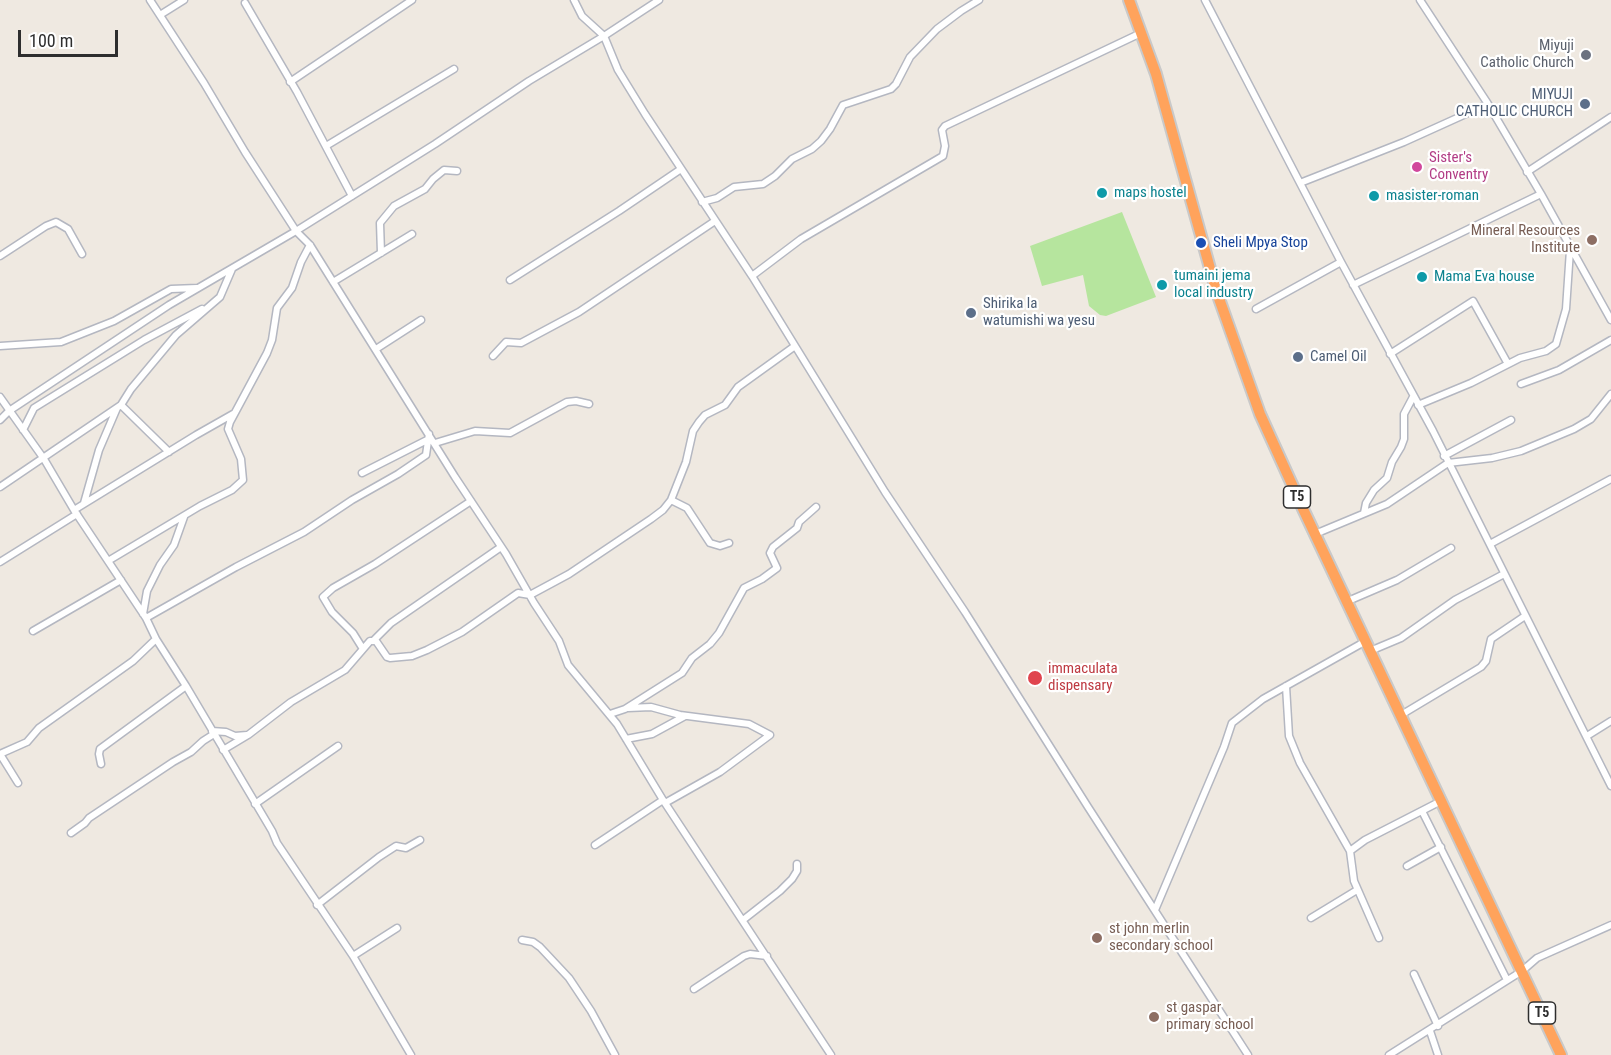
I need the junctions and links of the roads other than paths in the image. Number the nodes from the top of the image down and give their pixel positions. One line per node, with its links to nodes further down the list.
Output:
1 (150, 0): 11 (street)
2 (184, 0): 11 (street)
3 (412, 0): 15 (street)
4 (573, 0): 13 (street)
5 (659, 0): 13 (street)
6 (979, 0): 25 (street)
7 (1129, 0): 12 (highway, T5)
8 (1205, 0): 22 (street)
9 (1420, 0): 16 (street)
10 (245, 3): 15 (street)
11 (160, 15): 27 (street)
12 (1141, 33): 36 (street); 79 (highway, T5)
13 (604, 36): 19 (street); 24 (street)
14 (454, 69): 18 (street)
15 (290, 82): 18 (street)
16 (1488, 104): 21 (street); 22 (street)
17 (1611, 117): 21 (street)
18 (326, 146): 24 (street)
19 (681, 169): 25 (street); 37 (street)
20 (457, 171): 31 (street)
21 (1527, 172): 23 (street)
22 (1300, 183): 34 (street)
23 (1541, 194): 30 (street); 39 (street)
24 (352, 196): 27 (street)
25 (702, 202): 26 (street)
26 (715, 221): 36 (street); 50 (street)
27 (296, 231): 29 (street); 35 (street)
28 (412, 234): 31 (street)
29 (310, 245): 38 (street); 60 (street)
30 (1570, 248): 44 (street); 51 (street)
31 (381, 253): 38 (street)
32 (82, 254): 33 (street)
33 (0, 256)
34 (1341, 262): 39 (street); 42 (street)
35 (232, 268): 40 (street); 41 (street)
36 (752, 276): 47 (street)
37 (510, 280)
38 (333, 282): 48 (street)
39 (1353, 285): 49 (street)
40 (200, 287): 46 (street); 59 (street)
41 (213, 303): 58 (street); 63 (street)
42 (1256, 309)
43 (421, 320): 48 (street)
44 (1611, 320)
45 (1611, 340): 52 (street)
46 (0, 346)
47 (795, 346): 72 (street); 127 (street)
48 (376, 349): 64 (street)
49 (1390, 354): 51 (street); 54 (street)
50 (493, 356)
51 (1508, 363): 57 (street)
52 (1521, 384)
53 (1611, 394): 68 (street)
54 (1413, 397): 57 (street); 77 (street)
55 (0, 398): 59 (street)
56 (590, 404): 65 (street)
57 (1418, 405): 68 (street)
58 (119, 406): 66 (street); 67 (street); 74 (street)
59 (9, 411): 61 (street); 63 (street)
60 (235, 414): 66 (street); 78 (street)
61 (0, 420)
62 (1511, 420): 68 (street)
63 (23, 430): 67 (street)
64 (428, 437): 65 (street); 69 (street); 90 (street)
65 (435, 443): 73 (street)
66 (169, 452): 74 (street)
67 (44, 459): 71 (street); 76 (street)
68 (1446, 460): 77 (street); 81 (street)
69 (362, 473)
70 (1611, 479): 81 (street)
71 (0, 487)
72 (671, 500): 80 (street); 88 (street)
73 (471, 501): 82 (street); 96 (street)
74 (84, 503): 76 (street)
75 (816, 507): 99 (street)
76 (76, 512): 84 (street); 85 (street)
77 (1364, 513): 79 (street)
78 (184, 516): 84 (street); 90 (street)
79 (1315, 534): 89 (highway, T5)
80 (729, 543)
81 (1490, 544): 86 (street)
82 (501, 547): 88 (street); 94 (street)
83 (1451, 548): 89 (street)
84 (108, 561): 87 (street)
85 (0, 562)
86 (1504, 574): 91 (street); 95 (street)
87 (121, 580): 90 (street); 92 (street)
88 (530, 596): 94 (street); 100 (street)
89 (1348, 601): 95 (highway, T5)
90 (145, 616): 93 (street)
91 (1525, 616): 101 (street); 106 (street)
92 (33, 631)
93 (156, 639): 97 (street); 110 (street)
94 (373, 641): 96 (street)
95 (1368, 646): 98 (street); 101 (highway, T5)
96 (363, 649): 105 (street)
97 (186, 686): 104 (street); 111 (street)
98 (1286, 686): 122 (street); 127 (street)
99 (628, 708): 100 (street); 102 (street)
100 (610, 714): 107 (street)
101 (1401, 715): 114 (highway, T5)
102 (685, 716): 107 (street); 115 (street)
103 (1611, 721): 106 (street)
104 (213, 733): 105 (street); 109 (street); 118 (street)
105 (248, 735): 109 (street)
106 (1587, 735): 113 (street)
107 (626, 740): 115 (street)
108 (338, 746): 116 (street)
109 (223, 750): 116 (street)
110 (0, 754): 112 (street)
111 (101, 764)
112 (18, 783)
113 (1611, 786)
114 (1441, 801): 117 (street); 136 (highway, T5)
115 (664, 802): 120 (street); 129 (street)
116 (255, 804): 126 (street)
117 (1422, 811): 121 (street); 122 (street)
118 (71, 833)
119 (420, 840): 126 (street)
120 (595, 845)
121 (1441, 848): 124 (street); 138 (street)
122 (1350, 851): 125 (street)
123 (797, 864): 129 (street)
124 (1407, 866)
125 (1357, 890): 128 (street); 132 (street)
126 (317, 905): 134 (street)
127 (1155, 910): 145 (street)
128 (1311, 918)
129 (743, 920): 135 (street)
130 (1611, 925): 136 (street)
131 (397, 928): 134 (street)
132 (1379, 938)
133 (522, 940): 143 (street)
134 (352, 956): 142 (street)
135 (767, 956): 139 (street); 144 (street)
136 (1522, 971): 138 (street); 148 (highway, T5)
137 (1414, 974): 140 (street)
138 (1507, 980): 140 (street)
139 (694, 989)
140 (1437, 1026): 141 (street)
141 (1430, 1031): 146 (street); 147 (street)
142 (411, 1055)
143 (615, 1055)
144 (831, 1055)
145 (1248, 1055)
146 (1389, 1055)
147 (1438, 1055)
148 (1561, 1055)

